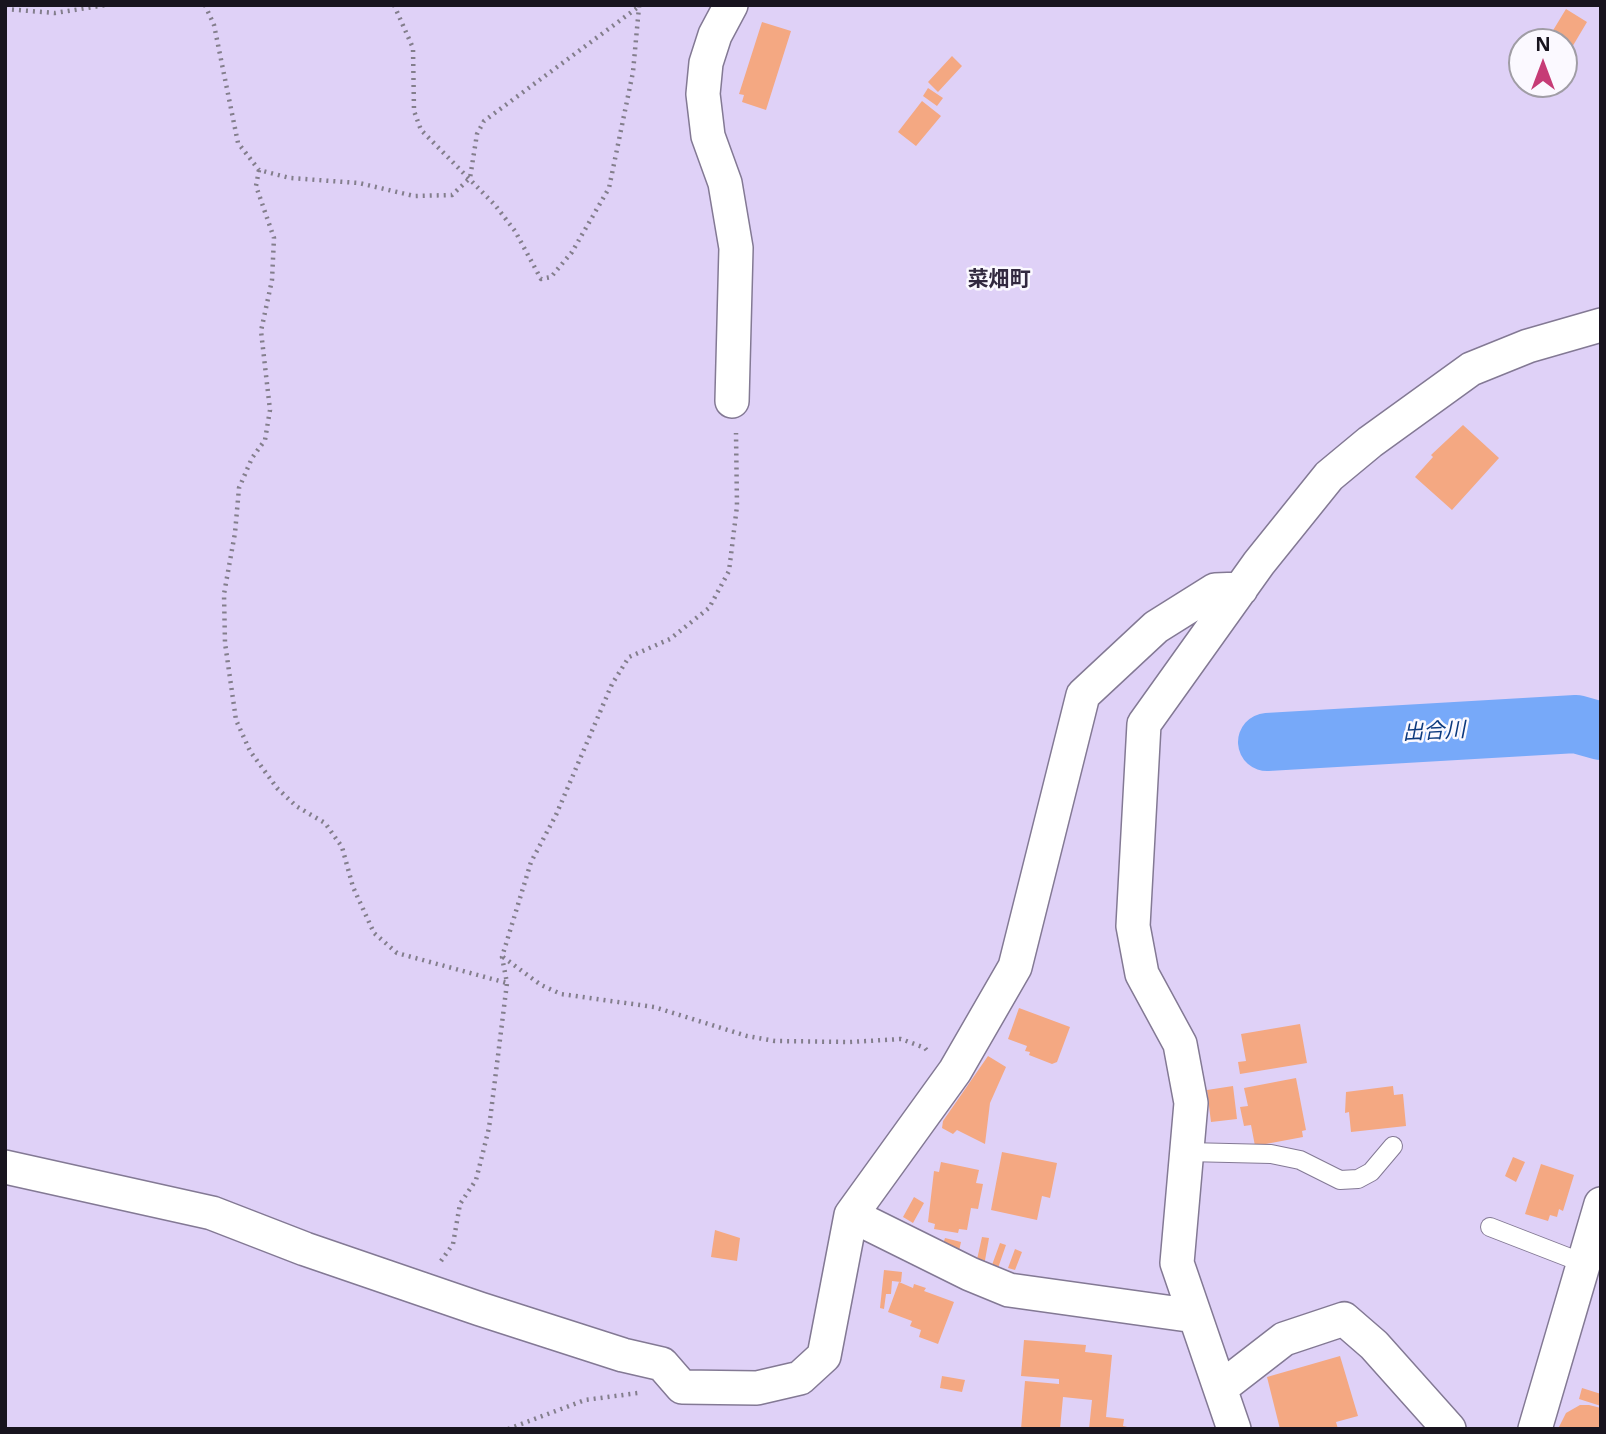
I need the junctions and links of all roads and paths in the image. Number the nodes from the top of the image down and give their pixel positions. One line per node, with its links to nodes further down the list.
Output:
1 (106, 5): 6 (path)
2 (205, 5): 7 (path)
3 (394, 5): 8 (path)
4 (731, 5): 10 (street)
5 (640, 6): 8 (path); 8 (path)
6 (5, 9)
7 (258, 170): 8 (path); 13 (path)
8 (470, 178)
9 (1601, 325): 11 (street)
10 (732, 401): 12 (path)
11 (1241, 589): 14 (street); 16 (street)
12 (502, 957): 13 (path); 14 (path)
13 (507, 983): 22 (path)
14 (949, 1079): 19 (street)
15 (1393, 1146): 16 (lane)
16 (1187, 1152): 23 (street)
17 (5, 1167): 22 (street)
18 (1601, 1204): 21 (street)
19 (851, 1215): 23 (street); 24 (street)
20 (1490, 1227): 21 (lane)
21 (1583, 1263): 29 (street)
22 (422, 1287): 24 (street)
23 (1195, 1316): 25 (street)
24 (682, 1387): 26 (path)
25 (1222, 1387): 27 (street); 28 (street)
26 (508, 1429)
27 (1234, 1429)
28 (1449, 1429)
29 (1535, 1429)

